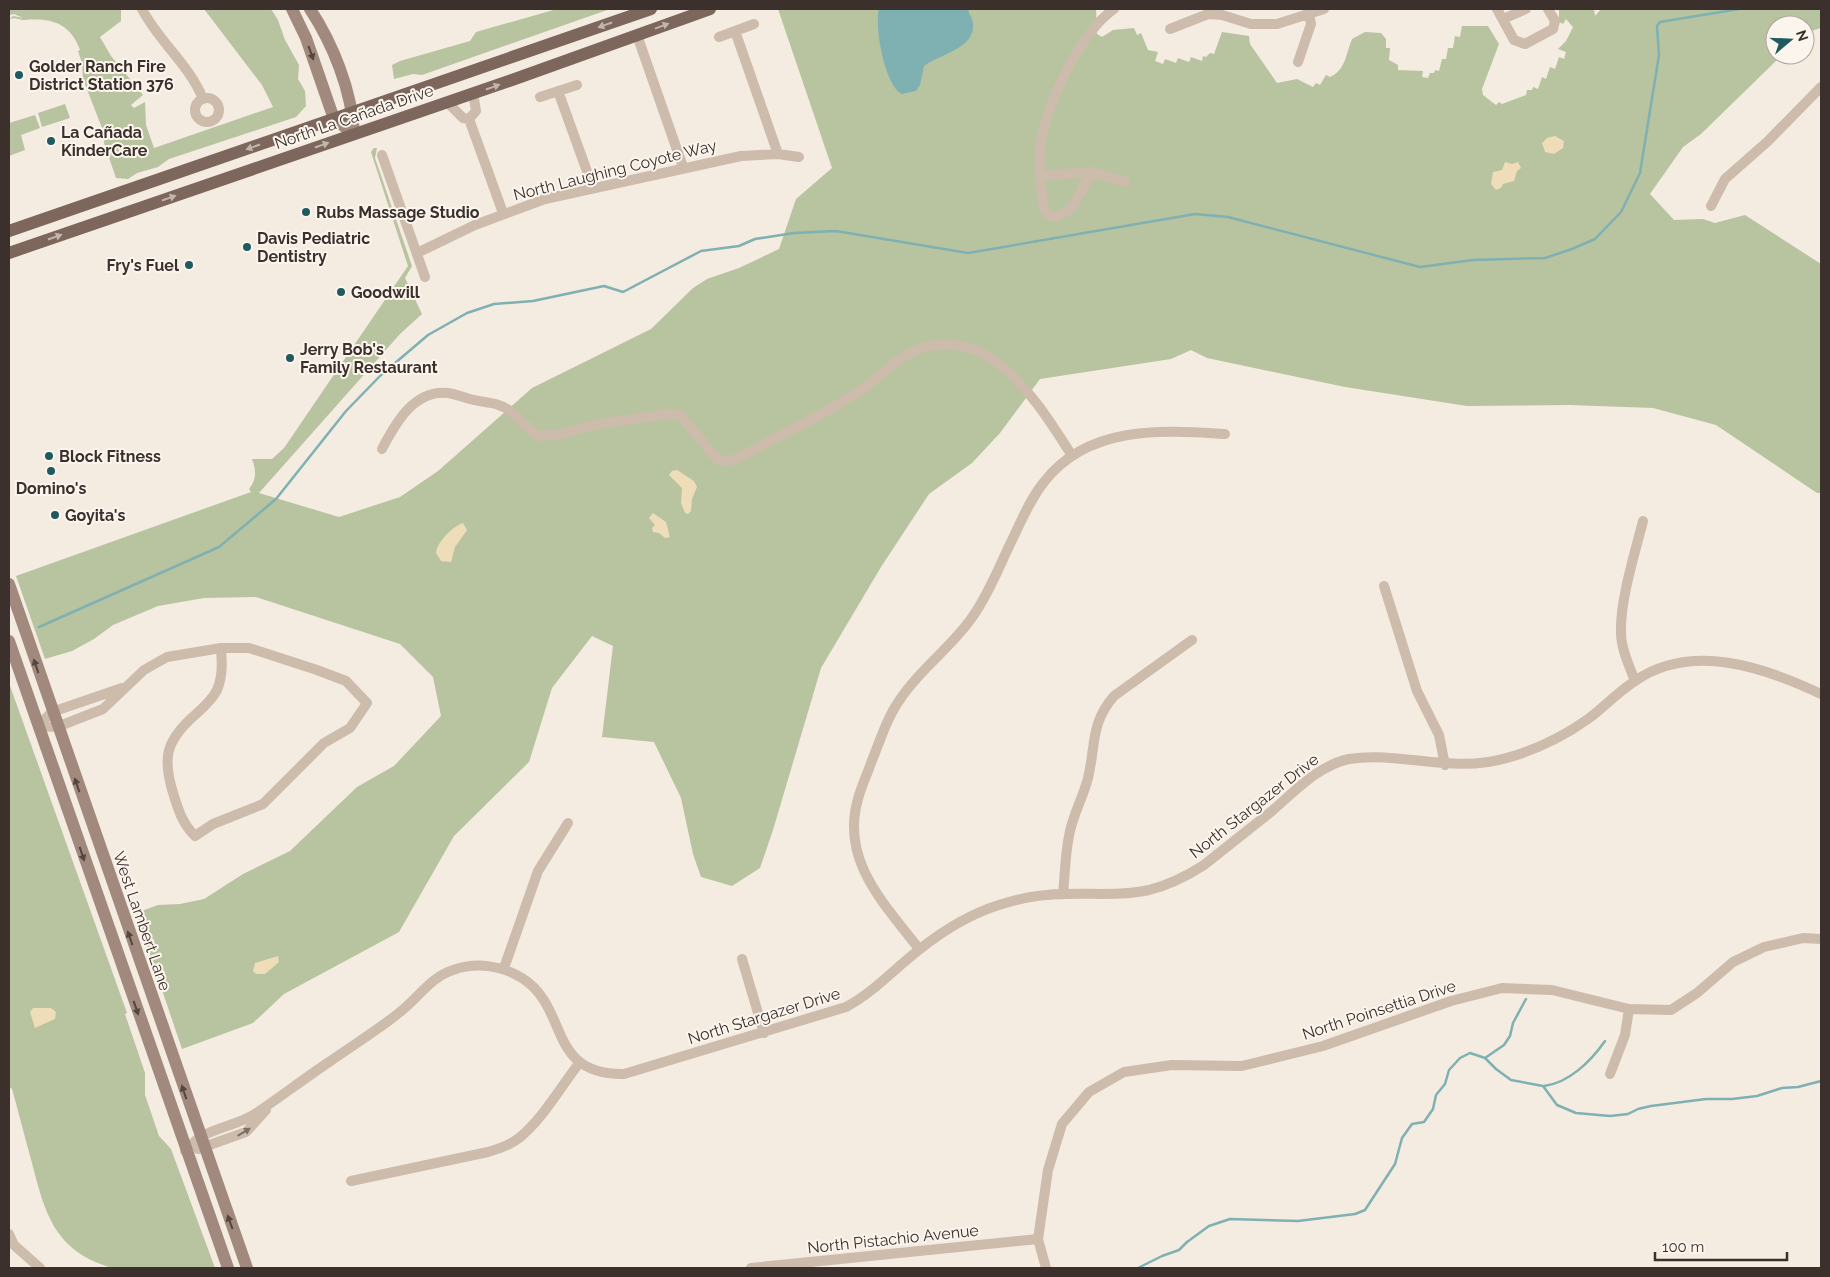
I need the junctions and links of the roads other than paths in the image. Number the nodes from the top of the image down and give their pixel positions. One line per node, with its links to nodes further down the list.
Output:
1 (142, 9): 24 (street)
2 (292, 9): 27 (main road, one-way to 27)
3 (310, 9): 26 (main road)
4 (651, 9): 26 (main road, North La Cañada Drive, one-way to 26)
5 (710, 9): 16 (main road, North La Cañada Drive, one-way to 5)
6 (1114, 9): 35 (street)
7 (1324, 9): 11 (street)
8 (1497, 9): 12 (street)
9 (1526, 9): 12 (street)
10 (1548, 9): 12 (street)
11 (1308, 11): 14 (street); 18 (street)
12 (1503, 19)
13 (754, 24): 15 (street)
14 (1170, 29)
15 (735, 31): 17 (street); 30 (street)
16 (637, 36): 22 (main road, North La Cañada Drive, one-way to 16); 33 (street)
17 (719, 37)
18 (1298, 62)
19 (577, 85): 21 (street)
20 (1821, 87): 38 (street)
21 (558, 90): 23 (street); 37 (street)
22 (473, 93): 25 (main road, North La Cañada Drive); 28 (street)
23 (540, 97)
24 (203, 99)
25 (447, 102): 28 (street); 29 (main road, North La Cañada Drive)
26 (353, 113): 27 (main road, North La Cañada Drive); 29 (main road)
27 (334, 119): 29 (main road); 40 (main road, North La Cañada Drive, one-way to 40)
28 (469, 119): 39 (street)
29 (354, 134): 41 (main road, North La Cañada Drive, one-way to 29)
30 (778, 154): 32 (street, North Laughing Coyote Way); 33 (street, North Laughing Coyote Way)
31 (382, 155): 42 (street)
32 (799, 157)
33 (683, 168): 37 (street, North Laughing Coyote Way)
34 (1092, 172): 35 (street); 35 (street); 36 (street)
35 (1040, 176)
36 (1125, 182)
37 (593, 188): 39 (street, North Laughing Coyote Way)
38 (1711, 206)
39 (503, 213): 42 (street, North Laughing Coyote Way)
40 (9, 231)
41 (9, 253)
42 (417, 253): 43 (street)
43 (425, 277)
44 (1225, 434): 46 (street)
45 (382, 449): 46 (street)
46 (1071, 454): 63 (street)
47 (1643, 521): 53 (street)
48 (9, 584): 56 (main road, West Lambert Lane, one-way to 48)
49 (1384, 586): 59 (street)
50 (1192, 640): 61 (street)
51 (9, 641): 57 (main road)
52 (221, 648): 52 (street); 54 (street)
53 (1635, 681): 55 (street, North Stargazer Drive); 59 (street, North Stargazer Drive)
54 (123, 688): 56 (street); 58 (street)
55 (1821, 694)
56 (52, 712): 57 (street); 58 (main road, West Lambert Lane)
57 (38, 726): 58 (street); 71 (main road, one-way to 71)
58 (57, 727): 70 (main road, West Lambert Lane, one-way to 58)
59 (1445, 765): 61 (street, North Stargazer Drive)
60 (568, 823): 65 (street)
61 (1063, 894): 63 (street, North Stargazer Drive)
62 (1821, 938): 66 (street, North Poinsettia Drive)
63 (919, 949): 67 (street, North Stargazer Drive)
64 (742, 960): 67 (street)
65 (504, 968): 68 (street, North Stargazer Drive); 70 (street, North Stargazer Drive)
66 (1629, 1009): 69 (street); 74 (street, North Poinsettia Drive)
67 (764, 1033): 68 (street, North Stargazer Drive)
68 (580, 1062): 72 (street)
69 (1610, 1074)
70 (202, 1143): 71 (street, North Stargazer Drive); 78 (main road, West Lambert Lane, one-way to 70)
71 (185, 1151): 77 (main road)
72 (351, 1181)
73 (9, 1234): 75 (street)
74 (1038, 1239): 79 (street, North Pistachio Avenue); 80 (street)
75 (11, 1246): 76 (street)
76 (40, 1268)
77 (228, 1268)
78 (247, 1268)
79 (751, 1268)
80 (1046, 1268)

